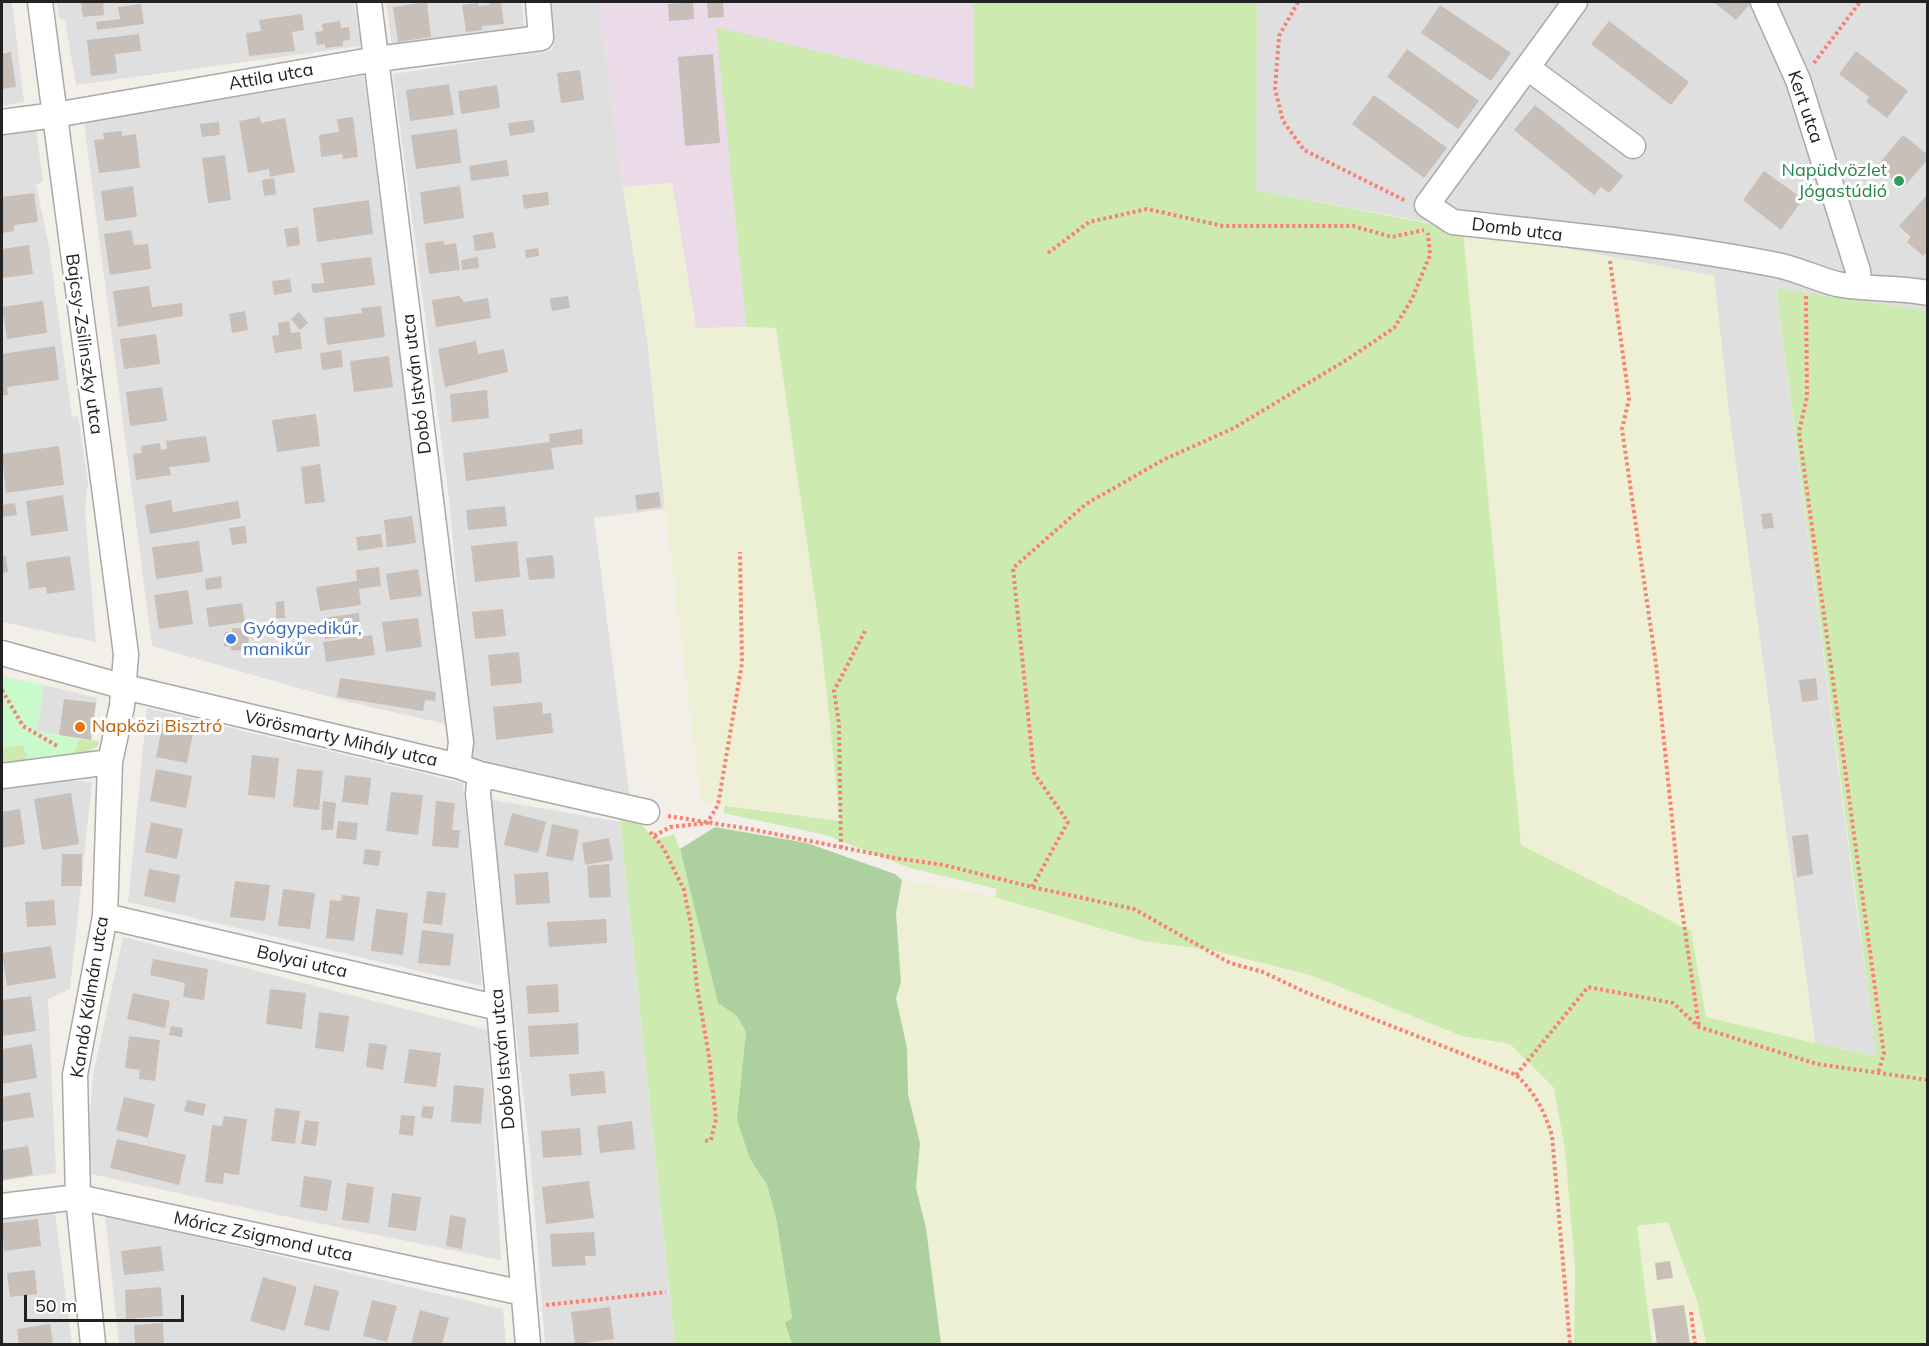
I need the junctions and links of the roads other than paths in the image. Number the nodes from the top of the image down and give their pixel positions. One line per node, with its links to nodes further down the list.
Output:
1 (40, 2): 8 (street, Bajcsy-Zsilinszky utca)
2 (369, 2): 6 (street, Dobó István utca)
3 (538, 2): 6 (street, Attila utca)
4 (1575, 2): 7 (street)
5 (1763, 2): 11 (street, Kert utca)
6 (377, 59): 8 (street, Attila utca); 16 (street, Dobó István utca)
7 (1528, 68): 10 (street); 11 (street, Domb utca)
8 (55, 115): 9 (street, Attila utca); 14 (street, Bajcsy-Zsilinszky utca)
9 (2, 122)
10 (1633, 146)
11 (1859, 287): 12 (street)
12 (1928, 293)
13 (2, 653): 14 (street, Vörösmarty Mihály utca)
14 (124, 687): 15 (street, Kandó Kálmán utca); 16 (street, Vörösmarty Mihály utca)
15 (110, 762): 17 (street); 19 (street, Kandó Kálmán utca)
16 (469, 770): 18 (street, Vörösmarty Mihály utca); 20 (street, Dobó István utca)
17 (2, 776)
18 (640, 811)
19 (105, 916): 20 (street, Bolyai utca); 21 (street, Kandó Kálmán utca)
20 (499, 1008): 23 (street, Dobó István utca)
21 (78, 1197): 22 (street, Móricz Zsigmond utca); 23 (street, Móricz Zsigmond utca); 24 (street, Kandó Kálmán utca)
22 (2, 1206)
23 (524, 1300): 25 (street, Dobó István utca)
24 (93, 1344)
25 (528, 1344)

